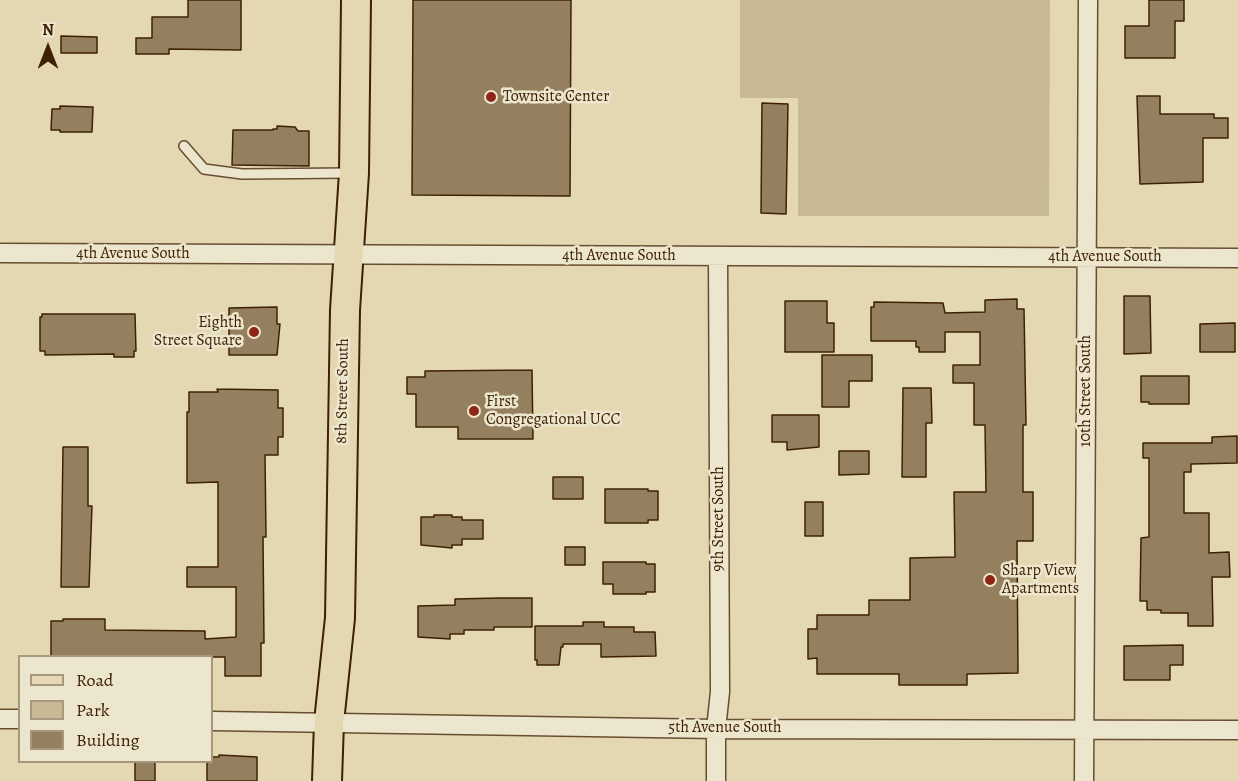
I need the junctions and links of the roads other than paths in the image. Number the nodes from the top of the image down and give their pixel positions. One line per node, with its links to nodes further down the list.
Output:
1 (356, 0): 4 (main road, 8th Street South)
2 (1088, 0): 8 (street, 10th Street South)
3 (184, 146): 4 (lane)
4 (354, 173): 6 (main road, 8th Street South)
5 (0, 253): 6 (street, 4th Avenue South)
6 (348, 255): 7 (street, 4th Avenue South); 13 (main road, 8th Street South)
7 (718, 256): 8 (street, 4th Avenue South); 14 (street, 9th Street South)
8 (1087, 258): 9 (street, 4th Avenue South); 15 (street, 10th Street South)
9 (1238, 258)
10 (0, 719): 11 (street)
11 (18, 719)
12 (213, 721): 13 (street, 5th Avenue South)
13 (329, 722): 14 (street, 5th Avenue South); 17 (main road, 8th Street South)
14 (716, 729): 15 (street, 5th Avenue South); 18 (street, 9th Street South)
15 (1084, 730): 16 (street, 5th Avenue South); 19 (street, 10th Street South)
16 (1238, 730)
17 (327, 781)
18 (716, 781)
19 (1084, 781)

